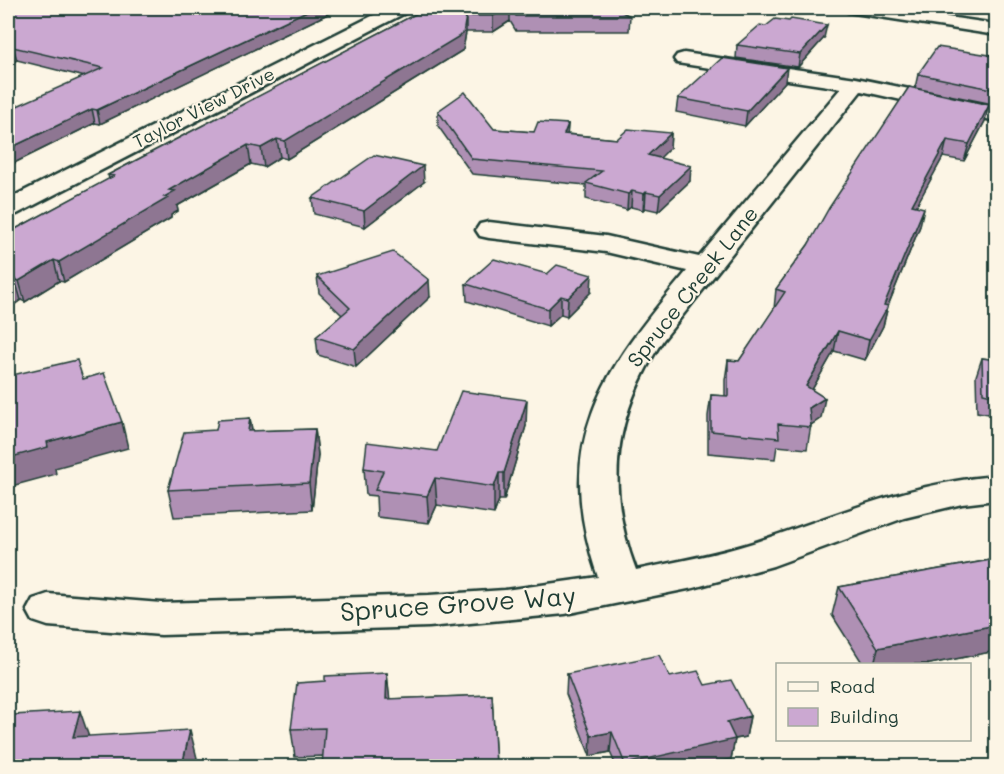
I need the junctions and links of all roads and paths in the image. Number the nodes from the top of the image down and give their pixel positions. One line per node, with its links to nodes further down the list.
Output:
1 (401, 8): 7 (street, Taylor View Drive)
2 (854, 8): 3 (street)
3 (996, 30)
4 (684, 59): 5 (street)
5 (856, 84): 6 (street); 9 (street, Spruce Creek Lane)
6 (996, 114)
7 (8, 209)
8 (489, 230): 9 (street)
9 (706, 267): 11 (street, Spruce Creek Lane)
10 (996, 488): 11 (street, Spruce Grove Way)
11 (623, 589): 12 (street, Spruce Grove Way)
12 (48, 610)

